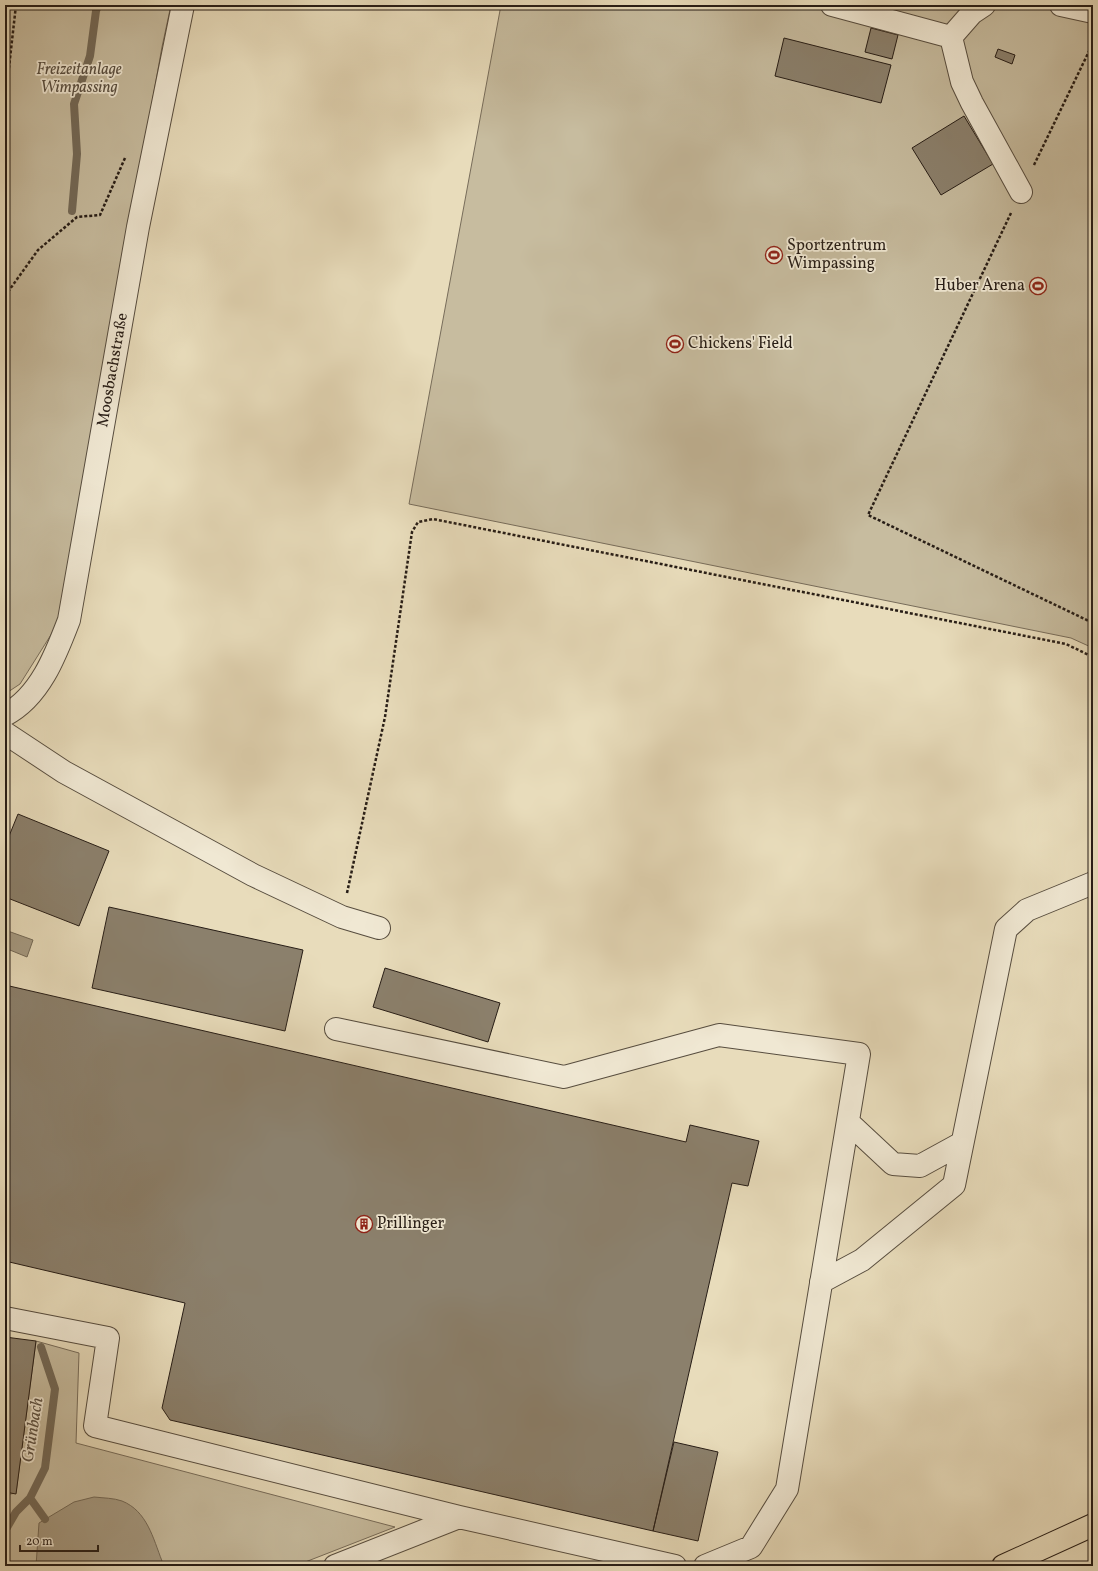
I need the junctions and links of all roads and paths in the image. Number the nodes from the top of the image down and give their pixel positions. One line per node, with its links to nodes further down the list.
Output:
1 (16, 5): 9 (path)
2 (183, 5): 10 (street, Moosbachstraße)
3 (832, 5): 7 (street)
4 (984, 5): 7 (street)
5 (1061, 5): 6 (street)
6 (1093, 12)
7 (951, 37): 11 (street)
8 (1093, 44): 11 (path)
9 (5, 103)
10 (151, 161): 13 (path); 17 (street, Moosbachstraße)
11 (1021, 192): 15 (path)
12 (5, 288): 13 (path)
13 (6, 292): 14 (path)
14 (5, 296)
15 (1093, 623)
16 (1093, 657): 20 (path)
17 (5, 715)
18 (5, 733): 20 (street)
19 (1093, 883): 24 (street)
20 (342, 917): 21 (street)
21 (379, 928)
22 (336, 1029): 23 (street)
23 (848, 1122): 24 (street); 25 (street)
24 (962, 1143): 25 (street)
25 (821, 1282): 31 (street)
26 (5, 1318): 27 (street)
27 (459, 1517): 29 (street); 30 (street)
28 (1093, 1525): 32 (highway)
29 (335, 1566)
30 (675, 1566)
31 (706, 1566)
32 (1003, 1566)

